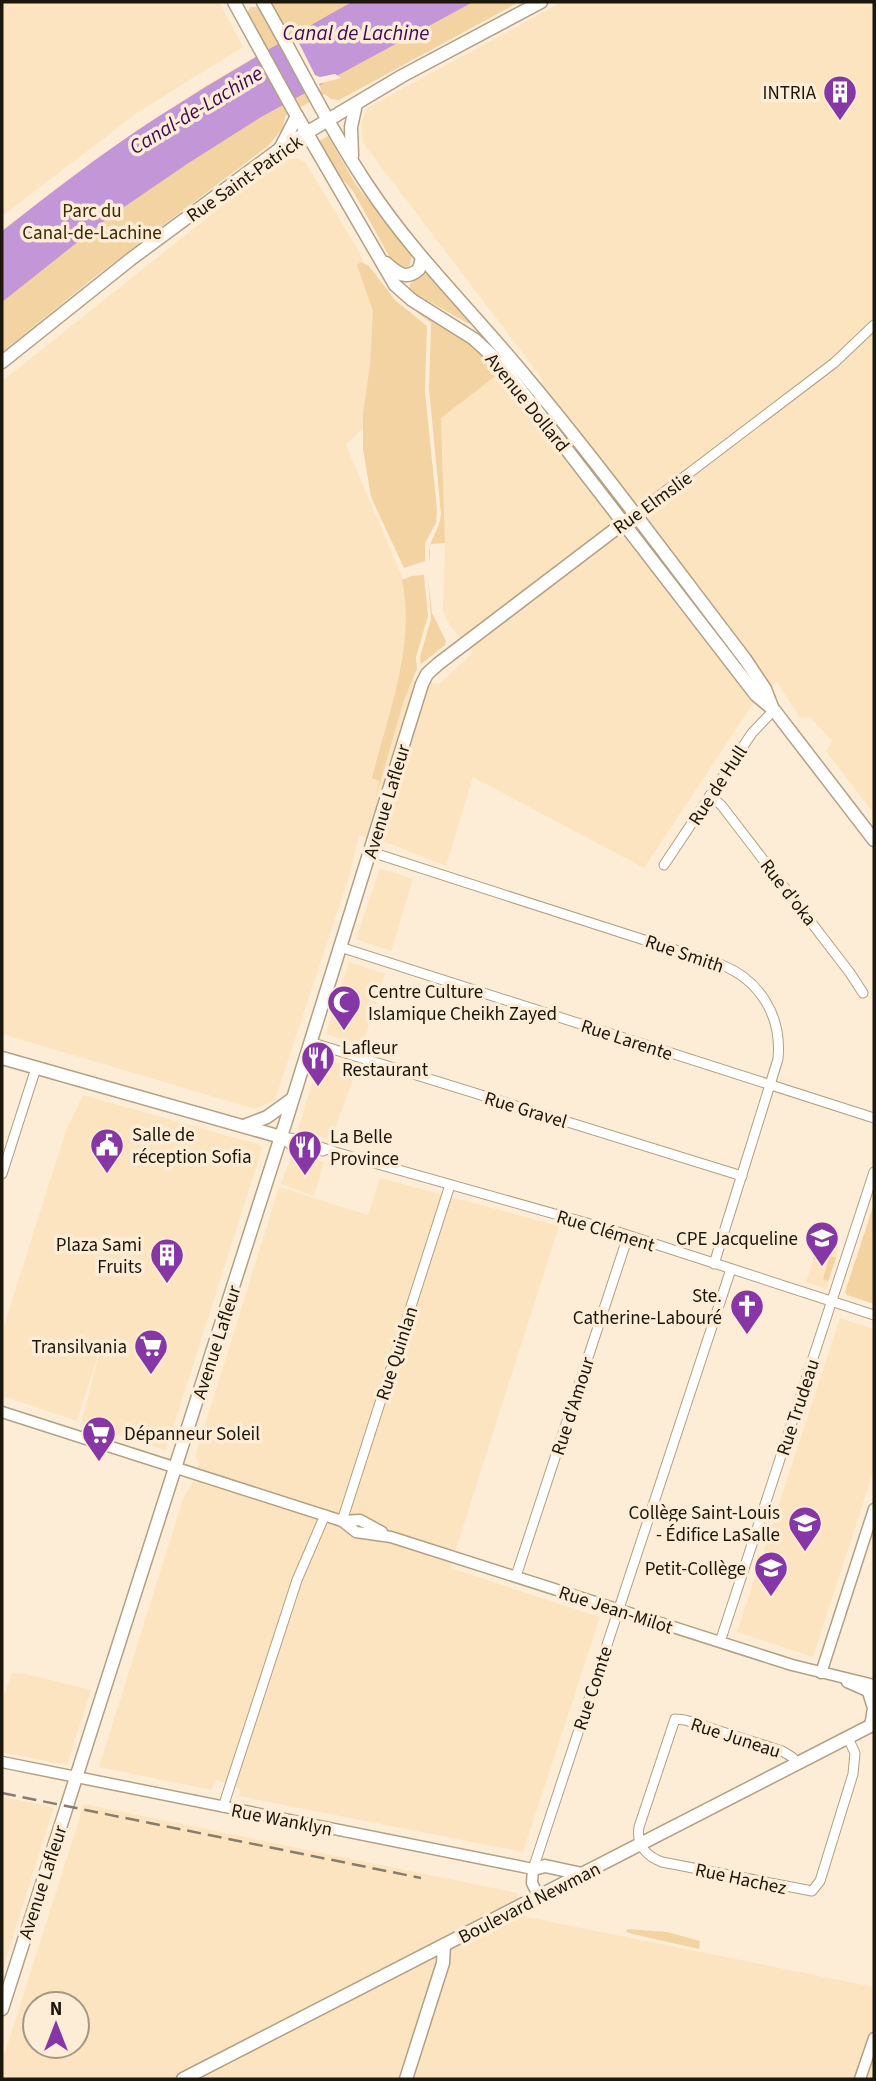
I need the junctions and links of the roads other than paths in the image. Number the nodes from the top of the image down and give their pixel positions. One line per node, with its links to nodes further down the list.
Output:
1 (263, 2): 4 (main road, Avenue Dollard)
2 (541, 2): 5 (main road, Rue Saint-Patrick)
3 (237, 3): 6 (main road, Avenue Dollard)
4 (318, 101): 5 (main road); 7 (main road, Avenue Dollard)
5 (356, 104): 7 (main road, Rue Saint-Patrick); 10 (main road)
6 (295, 113): 8 (main road, Avenue Dollard); 9 (main road)
7 (329, 120): 8 (main road, Rue Saint-Patrick); 10 (main road, Avenue Dollard)
8 (307, 133): 9 (main road, Rue Saint-Patrick); 11 (main road, Avenue Dollard)
9 (281, 148): 14 (main road, Rue Saint-Patrick)
10 (352, 160): 12 (main road, Avenue Dollard)
11 (378, 256): 12 (main road); 15 (main road, Avenue Dollard)
12 (422, 258): 15 (main road, Avenue Dollard)
13 (874, 325): 15 (street, Rue Elmslie)
14 (2, 362)
15 (629, 519): 16 (main road, Rue Elmslie); 17 (main road, Avenue Dollard)
16 (427, 674): 20 (main road, Avenue Lafleur)
17 (774, 710): 18 (street, Rue de Hull); 19 (main road, Avenue Dollard)
18 (710, 795): 21 (street, Rue de Hull); 23 (street, Rue d'oka)
19 (874, 840)
20 (371, 852): 22 (main road, Avenue Lafleur); 27 (street, Rue Smith)
21 (664, 865)
22 (340, 947): 24 (main road, Avenue Lafleur); 27 (street, Rue Larente)
23 (863, 993)
24 (310, 1042): 28 (main road, Avenue Lafleur); 34 (street, Rue Gravel)
25 (2, 1058): 26 (main road, Rue Clément)
26 (36, 1068): 30 (main road, Rue Clément); 33 (street)
27 (771, 1085): 29 (street, Rue Larente); 34 (street, Rue Smith)
28 (292, 1099): 30 (main road); 31 (main road, Avenue Lafleur)
29 (874, 1118)
30 (243, 1126): 31 (main road, Rue Clément)
31 (281, 1137): 35 (street, Rue Clément); 42 (main road, Avenue Lafleur)
32 (874, 1172): 39 (street, Rue Trudeau)
33 (2, 1174)
34 (742, 1176): 37 (street, Rue Smith)
35 (450, 1185): 36 (street, Rue Clément); 45 (street, Rue Quinlan)
36 (628, 1236): 37 (street, Rue Clément); 46 (street, Rue d'Amour)
37 (714, 1264): 38 (street, Rue Clément)
38 (731, 1269): 39 (street, Rue Clément); 47 (street, Rue Comte)
39 (832, 1301): 40 (street, Rue Clément); 48 (street, Rue Trudeau)
40 (874, 1315)
41 (2, 1412): 42 (street, Rue Jean-Milot)
42 (175, 1468): 44 (street, Rue Jean-Milot); 55 (main road, Avenue Lafleur)
43 (874, 1509): 49 (street)
44 (325, 1515): 45 (street, Rue Jean-Milot); 56 (street)
45 (342, 1521): 46 (street, Rue Jean-Milot)
46 (516, 1576): 47 (street, Rue Jean-Milot)
47 (618, 1609): 48 (street, Rue Jean-Milot); 58 (street, Rue Comte)
48 (720, 1642): 49 (street, Rue Jean-Milot)
49 (821, 1673): 50 (street, Rue Jean-Milot)
50 (872, 1691): 51 (street)
51 (872, 1726): 52 (main road, Boulevard Newman)
52 (848, 1738): 54 (main road, Boulevard Newman); 57 (street, Rue Hachez)
53 (2, 1762): 55 (street, Rue Wanklyn)
54 (798, 1764): 57 (main road, Boulevard Newman); 57 (street, Rue Juneau)
55 (76, 1777): 56 (street, Rue Wanklyn); 62 (main road, Avenue Lafleur)
56 (222, 1807): 58 (street, Rue Wanklyn)
57 (640, 1845): 59 (main road, Boulevard Newman)
58 (533, 1869): 59 (main road); 60 (street)
59 (582, 1874): 60 (main road, Boulevard Newman)
60 (539, 1896): 61 (main road, Boulevard Newman)
61 (444, 1945): 64 (main road, Boulevard Newman); 65 (main road)
62 (2, 2009)
63 (874, 2038): 66 (street)
64 (183, 2079)
65 (406, 2079)
66 (860, 2079)

